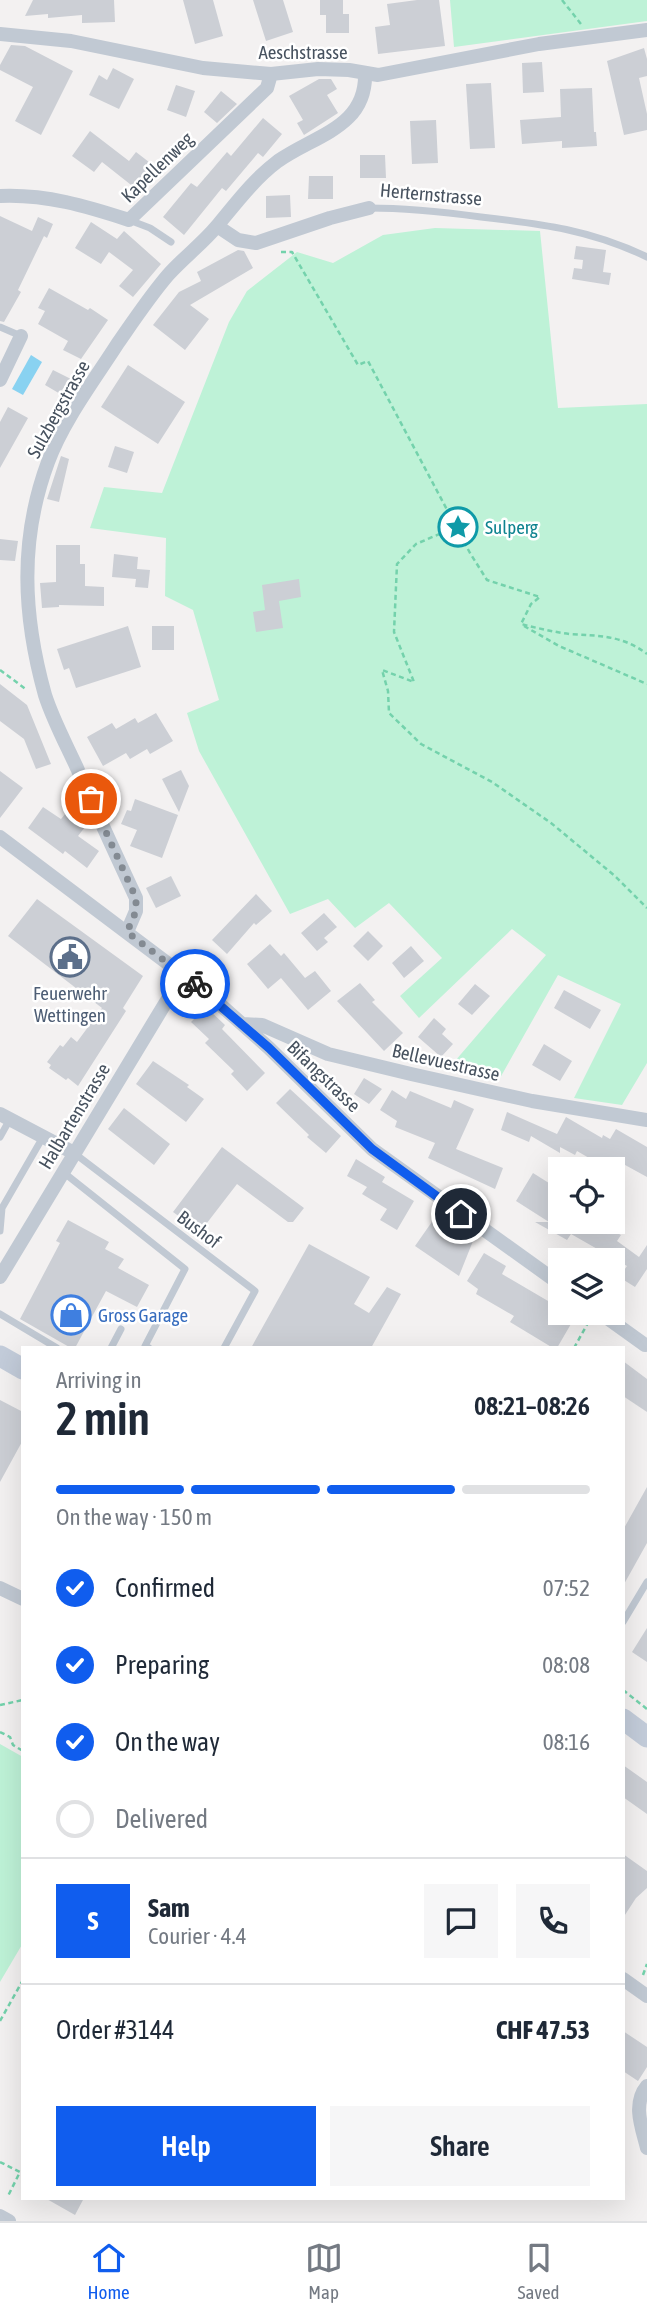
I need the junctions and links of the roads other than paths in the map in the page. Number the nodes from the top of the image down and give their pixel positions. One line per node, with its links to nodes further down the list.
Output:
1 (647, 30): 3 (street, Aeschstrasse)
2 (0, 34): 4 (street, Aeschstrasse)
3 (365, 73): 4 (street, Aeschstrasse); 8 (street, Sulzbergstrasse)
4 (271, 74): 7 (street, Kapellenweg)
5 (0, 196): 7 (street, Kapellenweg)
6 (369, 208): 8 (street, Herternstrasse); 10 (lane, Herternstrasse)
7 (129, 220): 9 (lane)
8 (217, 226): 15 (street, Sulzbergstrasse)
9 (171, 242)
10 (647, 257)
11 (0, 327): 12 (lane)
12 (22, 336): 13 (street)
13 (0, 380)
14 (0, 837): 15 (street, Bifangstrasse)
15 (127, 932): 16 (street, Bifangstrasse)
16 (185, 976): 17 (street, Bifangstrasse); 22 (street, Halbartenstrasse)
17 (242, 1024): 19 (street, Bellevuestrasse); 25 (street, Bifangstrasse)
18 (5, 1116): 20 (lane); 21 (street)
19 (647, 1120)
20 (0, 1137)
21 (43, 1137): 22 (street); 24 (lane)
22 (74, 1153): 23 (street, Halbartenstrasse); 34 (lane, Bushof)
23 (62, 1172): 26 (street, Halbartenstrasse); 33 (lane, Bushof)
24 (0, 1231)
25 (548, 1275)
26 (0, 1277)
27 (0, 1314): 31 (lane)
28 (617, 1325): 30 (street)
29 (121, 1329): 32 (lane)
30 (645, 1345)
31 (54, 1346)
32 (112, 1346)
33 (145, 1346)
34 (225, 1346)
35 (0, 1356): 36 (main road)
36 (21, 1368)
37 (647, 1582): 40 (lane)
38 (0, 1588): 39 (street)
39 (21, 1598)
40 (625, 1619)
41 (625, 1720): 42 (main road)
42 (647, 1737)
43 (625, 1980): 44 (street)
44 (647, 1996)
45 (647, 2086): 46 (street)
46 (647, 2148)
47 (0, 2216): 48 (street)
48 (9, 2221)

